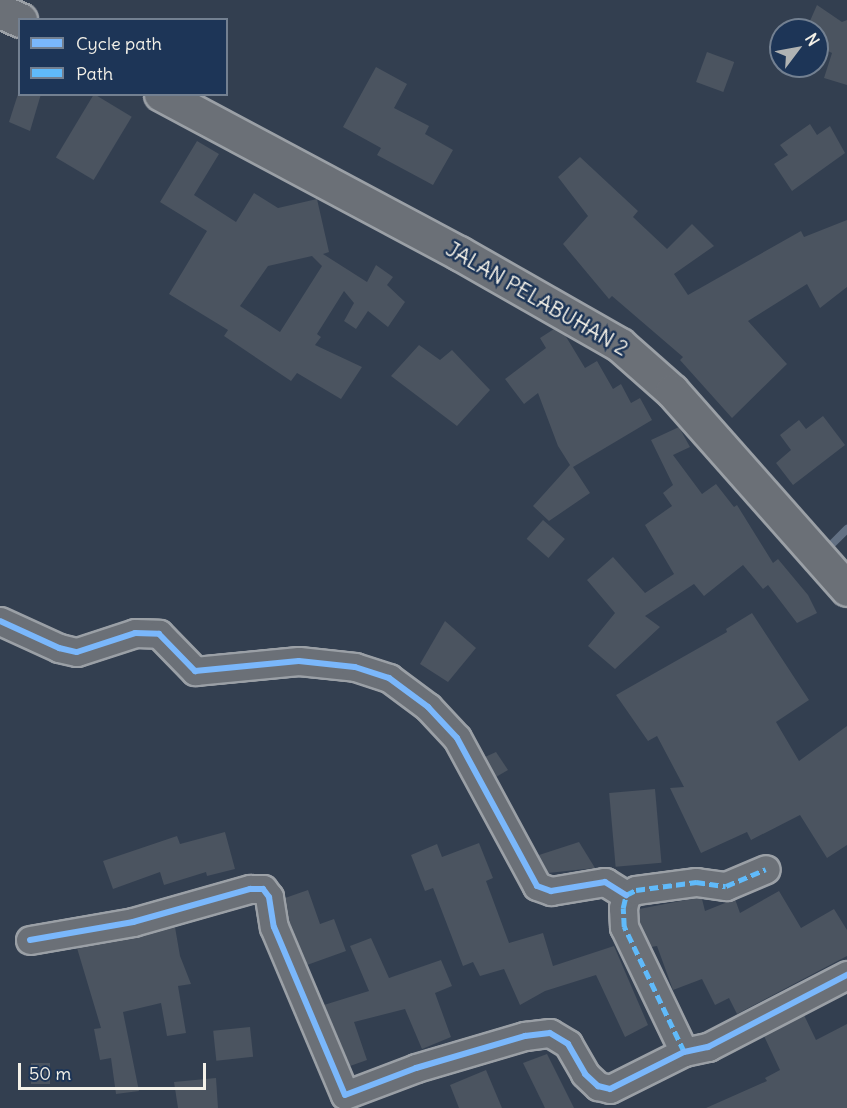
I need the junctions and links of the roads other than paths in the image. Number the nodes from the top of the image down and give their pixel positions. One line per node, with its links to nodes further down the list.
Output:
1 (0, 11): 2 (main road)
2 (18, 19)
3 (165, 96): 4 (main road, JALAN PELABUHAN 2)
4 (847, 589)
5 (0, 621): 7 (street)
6 (766, 869): 7 (street)
7 (626, 895): 10 (street)
8 (30, 940): 12 (street)
9 (847, 975): 10 (street)
10 (684, 1052): 11 (street)
11 (611, 1098): 12 (street)
12 (348, 1102)

